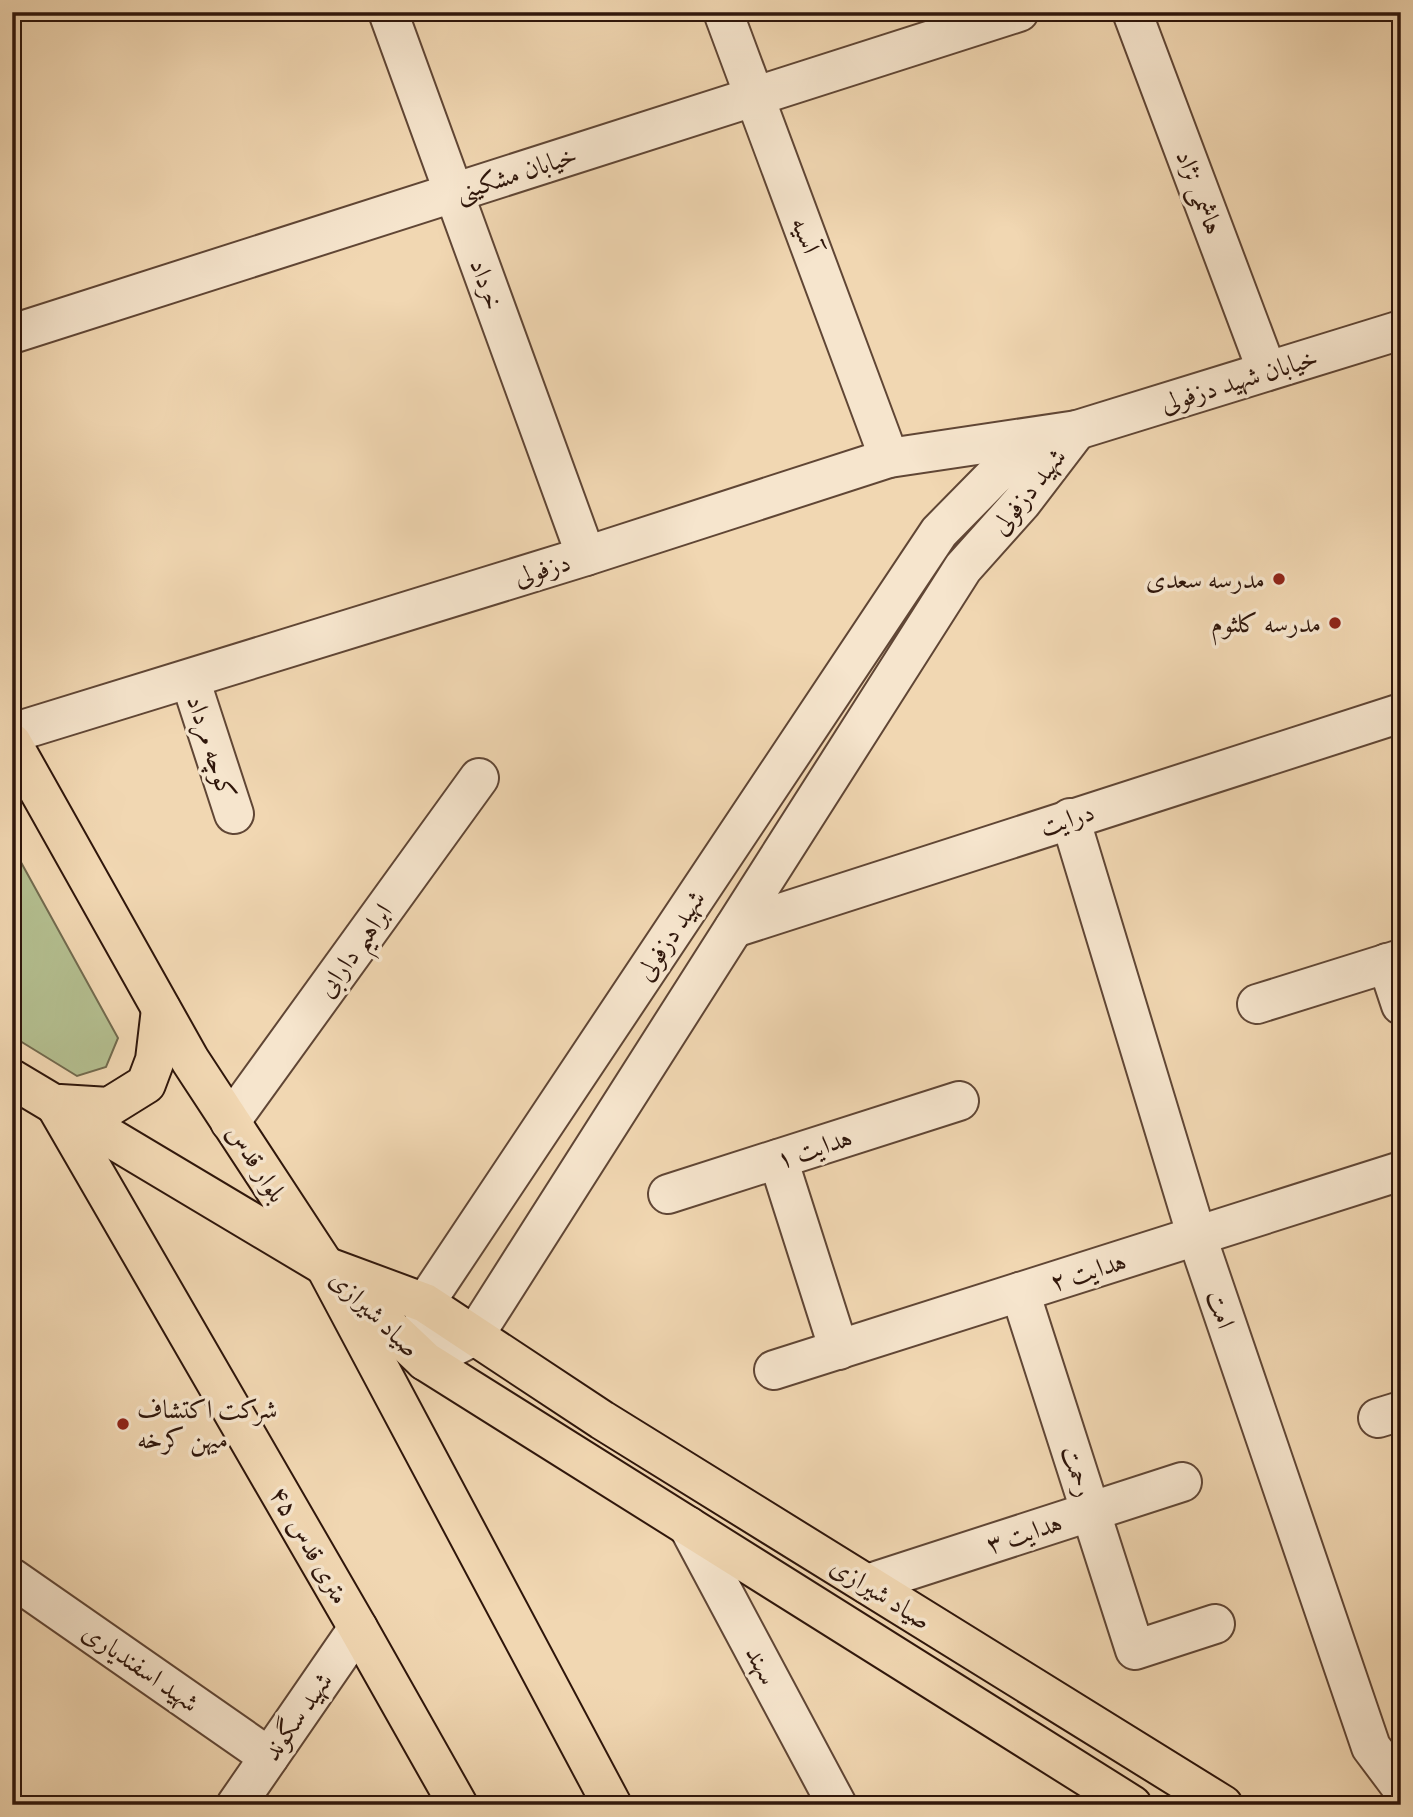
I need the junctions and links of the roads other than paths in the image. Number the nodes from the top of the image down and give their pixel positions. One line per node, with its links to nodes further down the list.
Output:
1 (388, 12): 6 (street, خرداد)
2 (723, 12): 5 (street, آسیه)
3 (1019, 12): 5 (street, خیابان مشکینی)
4 (1132, 12): 9 (street, هاشمی نژاد)
5 (754, 97): 6 (street, خیابان مشکینی); 11 (street, آسیه)
6 (454, 193): 8 (street, خیابان مشکینی); 12 (street, خرداد)
7 (1401, 330): 9 (street, خیابان شهید دزفولی)
8 (12, 334)
9 (1267, 371): 10 (street, خیابان شهید دزفولی)
10 (1077, 430): 11 (street, دزفولی); 20 (street, شهید دزفولی); 35 (street, شهید دزفولی)
11 (890, 458): 12 (street, دزفولی)
12 (586, 555): 13 (street, دزفولی)
13 (190, 679): 15 (street, دزفولی); 18 (street, کوچه مرداد)
14 (1401, 713): 19 (street, درایت)
15 (12, 733)
16 (12, 743): 24 (main road, بلوار قدس)
17 (479, 778): 28 (street, ابراهیم دارابی)
18 (234, 814)
19 (1070, 818): 20 (street, درایت); 32 (street, امت)
20 (734, 928): 36 (street, شهید دزفولی)
21 (1394, 961): 22 (street); 23 (street)
22 (1258, 1004)
23 (1401, 1005)
24 (161, 1009): 27 (main road); 28 (main road, بلوار قدس)
25 (12, 1079): 27 (main road, بلوار قدس)
26 (959, 1101): 29 (street, هدایت ۱)
27 (55, 1104): 33 (main road, بلوار قدس); 46 (main road, ۴۵ متری قدس)
28 (230, 1122): 33 (main road, بلوار قدس)
29 (778, 1159): 31 (street, هدایت ۱); 37 (street)
30 (1401, 1171): 32 (street, هدایت ۲)
31 (668, 1194)
32 (1197, 1237): 34 (street, هدایت ۲); 48 (street, امت)
33 (325, 1266): 35 (main road, صیاد شیرازی); 38 (main road, صیاد شیرازی); 51 (main road)
34 (1020, 1292): 37 (street, هدایت ۲); 41 (street, رحمت)
35 (425, 1303): 36 (main road, صیاد شیرازی); 38 (street)
36 (474, 1336): 38 (street); 44 (main road, صیاد شیرازی)
37 (839, 1350): 39 (street, هدایت ۲)
38 (425, 1361): 42 (main road, صیاد شیرازی)
39 (775, 1370)
40 (1182, 1482): 41 (street, هدایت ۳)
41 (1091, 1511): 44 (street, هدایت ۳); 45 (street, رحمت)
42 (688, 1526): 52 (street, سهند); 53 (main road, صیاد شیرازی)
43 (12, 1578): 47 (street, شهید اسفندیاری)
44 (867, 1584): 54 (main road, صیاد شیرازی)
45 (1215, 1624)
46 (358, 1628): 47 (street, شهید سگوند); 50 (main road, ۴۵ متری قدس)
47 (269, 1757): 49 (street, شهید سگوند)
48 (1401, 1787)
49 (236, 1805)
50 (458, 1805)
51 (612, 1805)
52 (837, 1805)
53 (1132, 1805)
54 (1223, 1805)

